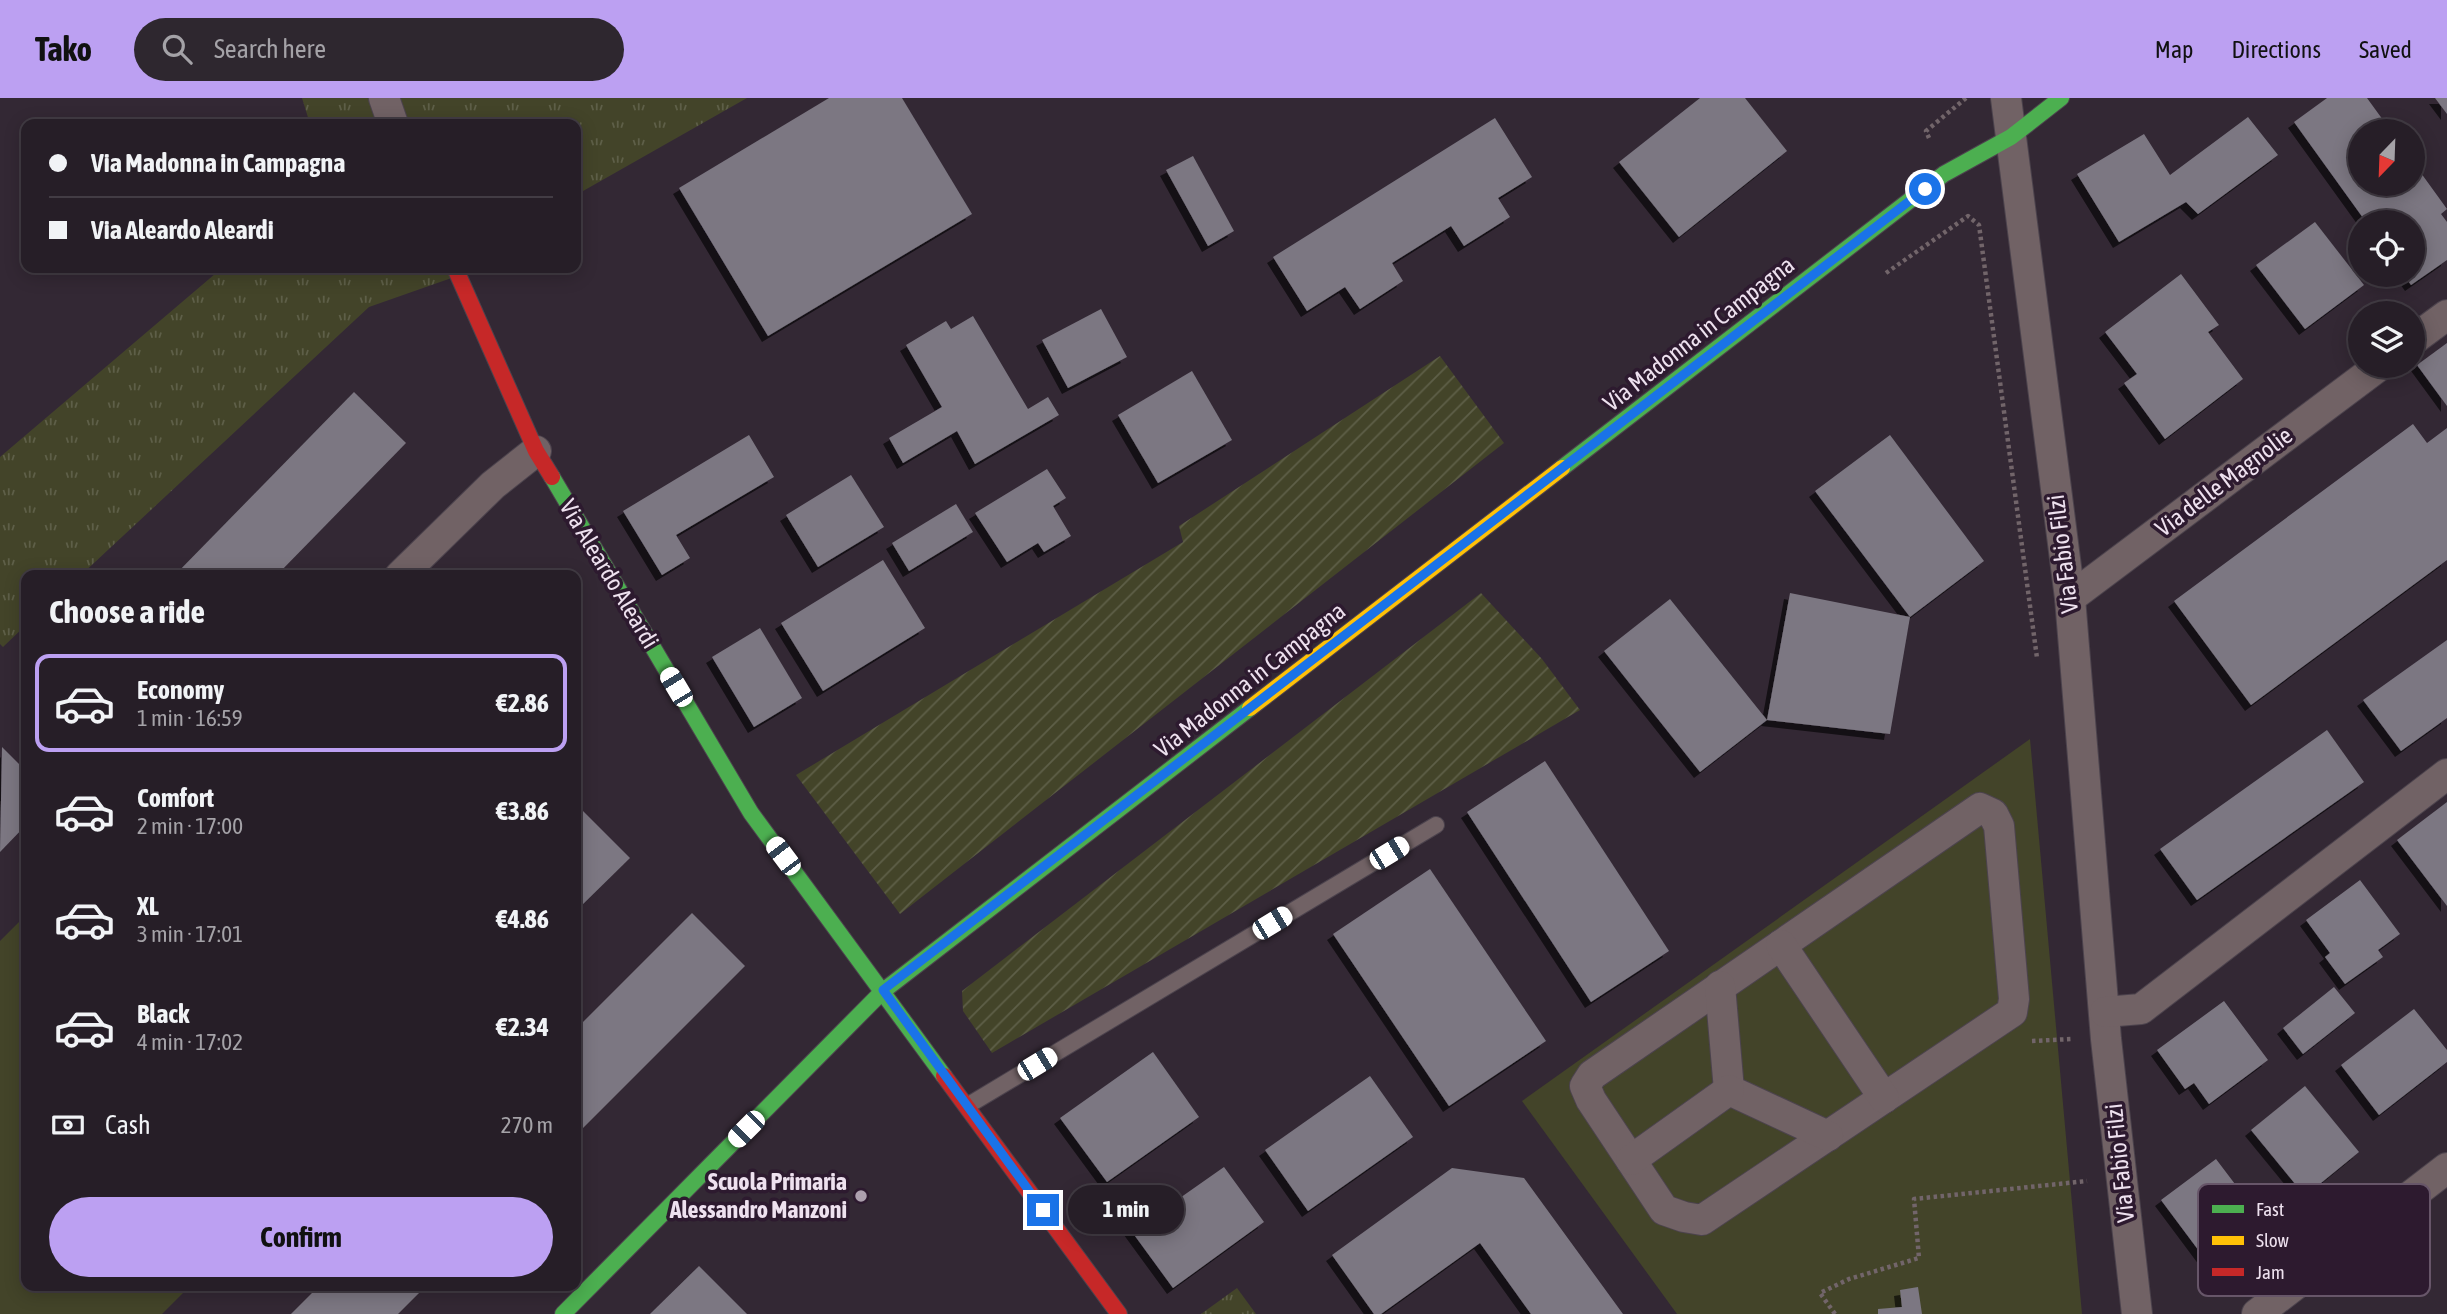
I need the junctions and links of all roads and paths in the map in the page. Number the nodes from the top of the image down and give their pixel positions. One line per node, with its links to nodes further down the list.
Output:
1 (384, 98): 5 (street)
2 (1966, 98): 6 (path)
3 (2006, 98): 7 (street, Via Fabio Filzi)
4 (2061, 98): 7 (street, Via Madonna in Campagna)
5 (391, 119)
6 (1926, 131)
7 (2011, 137): 15 (street, Via Fabio Filzi); 21 (street, Via Madonna in Campagna)
8 (457, 273): 13 (street, Via Aleardo Aleardi)
9 (1885, 273): 16 (path)
10 (2447, 315): 11 (street)
11 (2425, 331)
12 (2363, 378): 15 (street, Via delle Magnolie)
13 (536, 451): 14 (street); 21 (street, Via Aleardo Aleardi)
14 (406, 570)
15 (2070, 598): 22 (street, Via Fabio Filzi)
16 (2038, 666)
17 (2447, 774): 22 (street)
18 (1436, 825): 27 (lane)
19 (1781, 945): 20 (street); 26 (street); 26 (street)
20 (1720, 986): 25 (street); 29 (street)
21 (883, 990): 27 (street, Via Aleardo Aleardi); 34 (street, Via Madonna in Campagna)
22 (2105, 1012): 37 (street, Via Fabio Filzi)
23 (2074, 1039): 24 (path)
24 (2075, 1052)
25 (1729, 1090): 28 (street); 29 (street)
26 (1884, 1098): 28 (street)
27 (967, 1106): 35 (street, Via Aleardo Aleardi)
28 (1828, 1136): 29 (street)
29 (1631, 1160)
30 (2086, 1168): 36 (path)
31 (2447, 1168): 32 (street)
32 (2426, 1184)
33 (2281, 1296): 38 (street)
34 (563, 1314)
35 (1119, 1314)
36 (1835, 1314)
37 (2137, 1314)
38 (2258, 1314)

